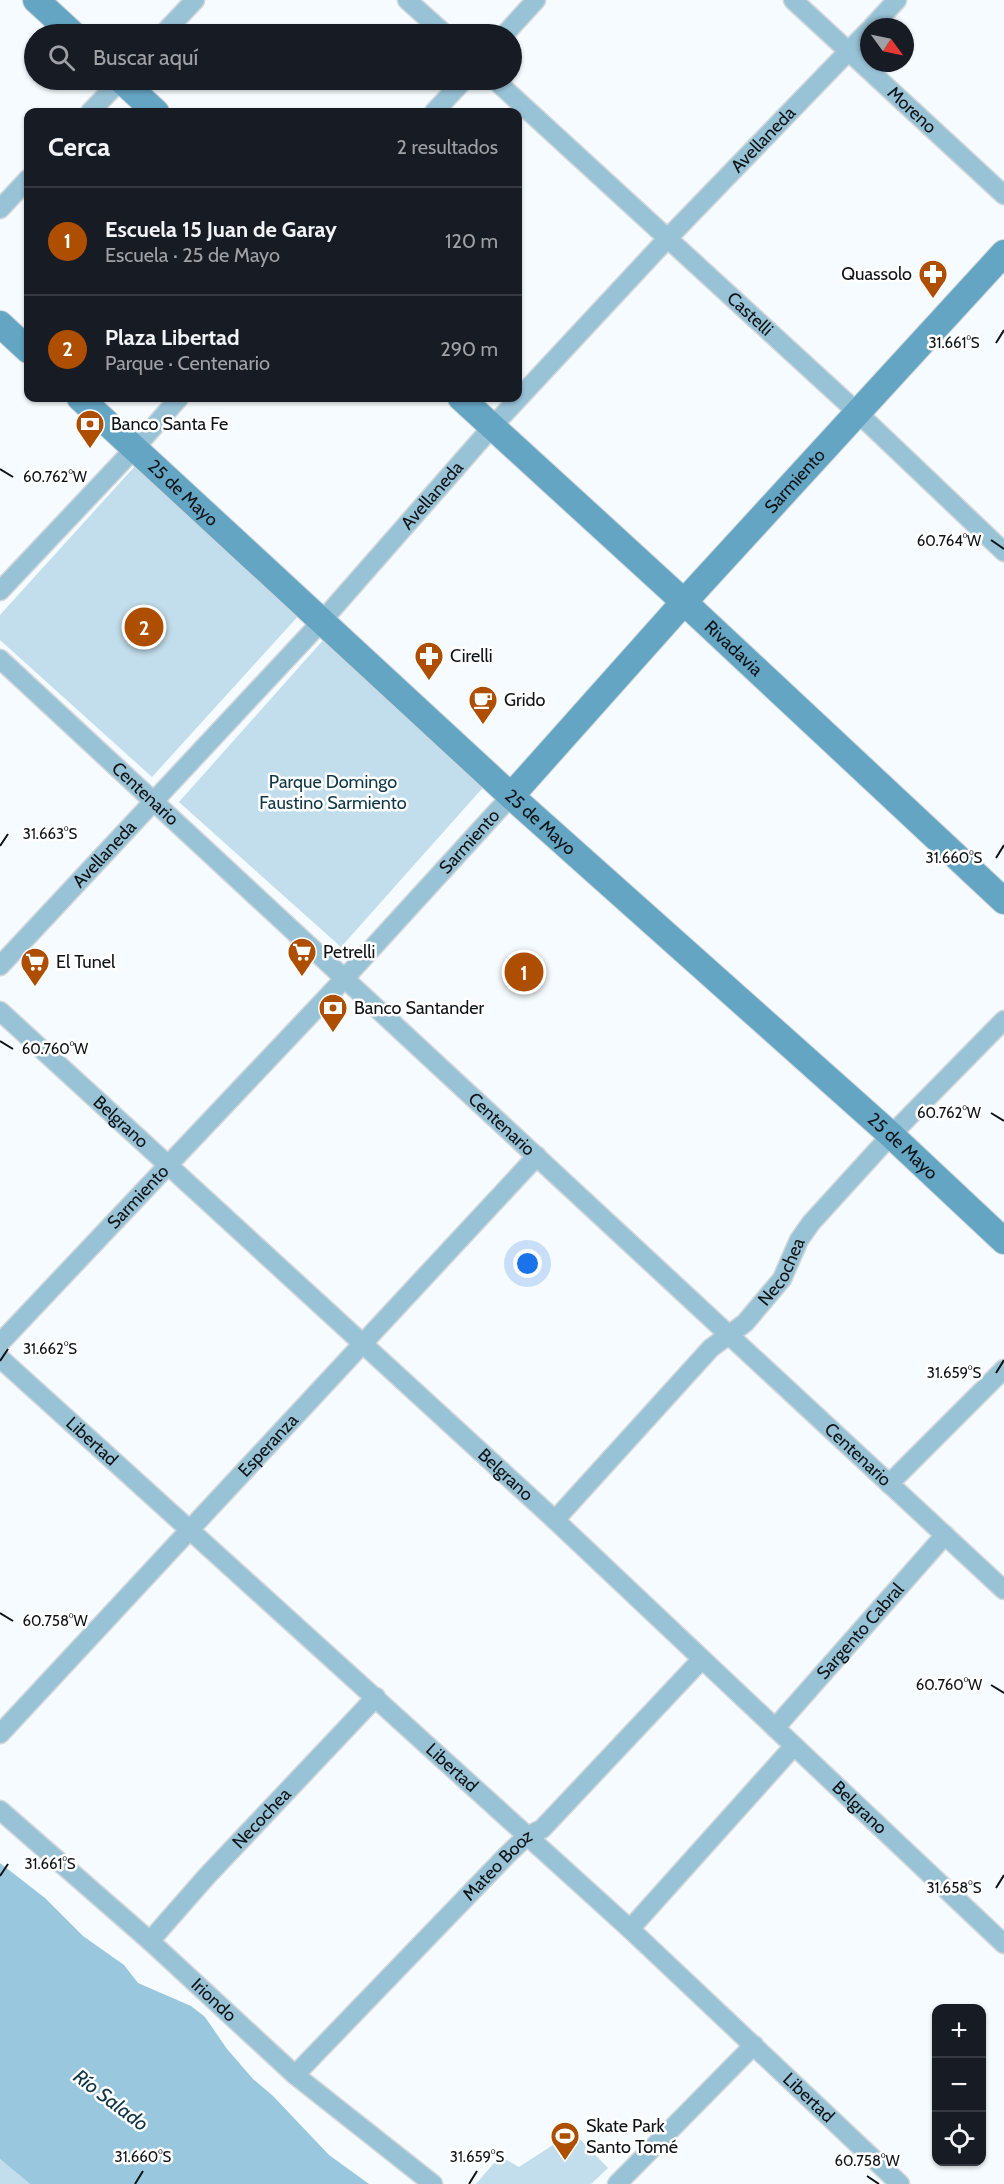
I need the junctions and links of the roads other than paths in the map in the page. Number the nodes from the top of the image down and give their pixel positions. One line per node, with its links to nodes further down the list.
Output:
1 (36, 0): 8 (main road)
2 (195, 0): 9 (street)
3 (407, 0): 10 (street)
4 (536, 0): 11 (street)
5 (793, 0): 13 (street, Moreno)
6 (897, 0): 7 (street, Avellaneda)
7 (880, 18)
8 (62, 24)
9 (172, 24)
10 (434, 24)
11 (514, 24)
12 (860, 39): 13 (street, Avellaneda)
13 (849, 52): 22 (street, Moreno); 24 (street, Avellaneda)
14 (111, 90): 18 (street)
15 (132, 90): 19 (main road)
16 (455, 90): 20 (street)
17 (506, 90): 24 (street, Castelli)
18 (94, 108)
19 (152, 108)
20 (438, 108)
21 (24, 183): 23 (street)
22 (1004, 195)
23 (0, 209)
24 (667, 239): 28 (street, Avellaneda); 33 (street, Castelli)
25 (1004, 253): 33 (main road, Sarmiento)
26 (0, 324): 27 (main road)
27 (24, 346)
28 (522, 395)
29 (84, 402): 35 (main road, 25 de Mayo)
30 (175, 402): 35 (street)
31 (465, 402): 34 (main road, Rivadavia)
32 (515, 402): 34 (street, Avellaneda)
33 (858, 413): 36 (street, Castelli); 38 (main road, Sarmiento)
34 (492, 427): 38 (main road, Rivadavia); 39 (street, Avellaneda)
35 (135, 448): 37 (street); 39 (main road, 25 de Mayo)
36 (1004, 552)
37 (0, 591)
38 (684, 602): 41 (main road, Sarmiento); 43 (main road, Rivadavia)
39 (322, 621): 41 (main road, 25 de Mayo); 42 (street, Avellaneda)
40 (0, 659): 42 (street, Centenario)
41 (511, 796): 45 (street, Sarmiento); 48 (main road, 25 de Mayo)
42 (153, 801): 44 (street, Avellaneda); 45 (street, Centenario)
43 (1004, 901)
44 (0, 966)
45 (345, 978): 49 (street, Centenario); 50 (street, Sarmiento)
46 (0, 1011): 50 (street, Belgrano)
47 (1004, 1020): 48 (street, Necochea)
48 (891, 1135): 51 (main road, 25 de Mayo); 52 (street, Necochea)
49 (537, 1156): 52 (street, Centenario); 54 (street, Esperanza)
50 (168, 1164): 53 (street, Sarmiento); 54 (street, Belgrano)
51 (1004, 1241)
52 (729, 1334): 57 (street, Centenario); 58 (street, Necochea)
53 (0, 1343)
54 (364, 1343): 58 (street, Belgrano); 59 (street, Esperanza)
55 (0, 1358): 59 (street, Libertad)
56 (1004, 1369): 57 (street)
57 (890, 1484): 60 (street, Centenario)
58 (555, 1520): 62 (street, Belgrano)
59 (191, 1530): 63 (street, Libertad); 65 (street, Esperanza)
60 (945, 1535): 61 (street, Centenario); 64 (street, Sargento Cabral)
61 (1004, 1590)
62 (702, 1659): 64 (street, Belgrano); 68 (street, Mateo Booz)
63 (376, 1697): 68 (street, Libertad); 70 (street, Necochea)
64 (775, 1728): 66 (street, Belgrano)
65 (0, 1734)
66 (794, 1746): 69 (street); 71 (street, Belgrano)
67 (0, 1810): 70 (street, Iriondo)
68 (527, 1836): 69 (street, Libertad); 73 (street, Mateo Booz)
69 (630, 1929): 72 (street, Libertad)
70 (150, 1941): 73 (street, Iriondo)
71 (1004, 1944)
72 (754, 2045): 75 (street); 76 (street, Libertad)
73 (296, 2074): 74 (street, Iriondo)
74 (433, 2184)
75 (617, 2184)
76 (900, 2184)

